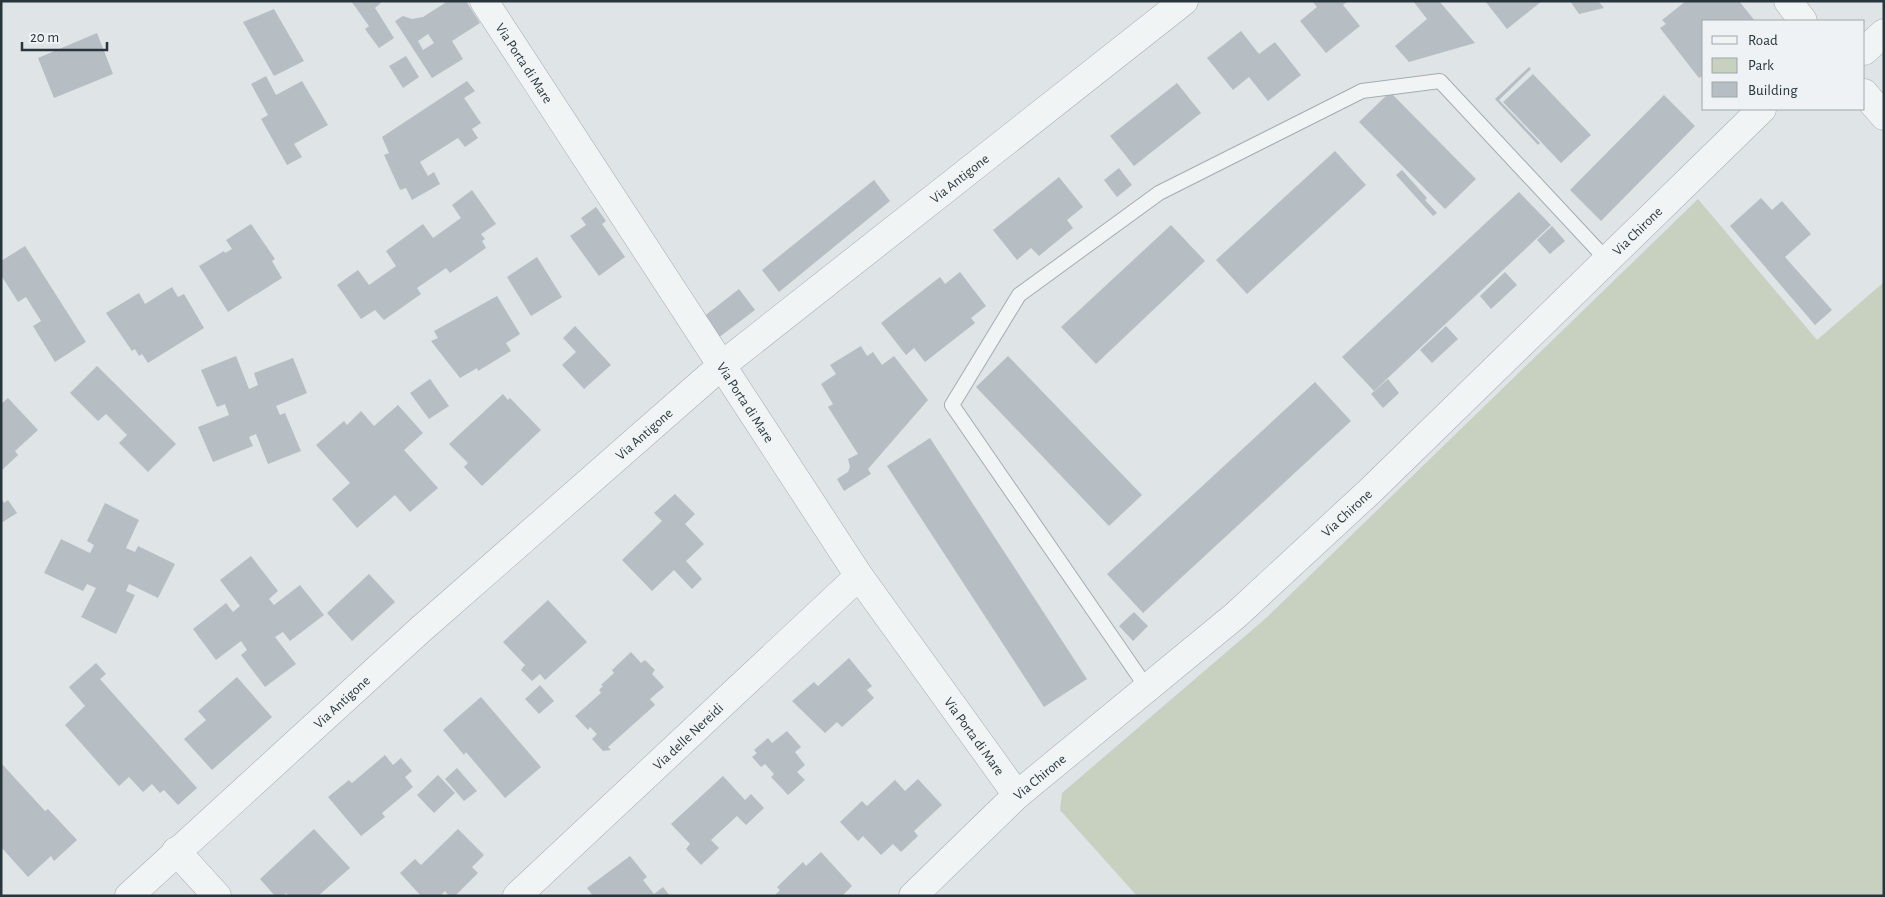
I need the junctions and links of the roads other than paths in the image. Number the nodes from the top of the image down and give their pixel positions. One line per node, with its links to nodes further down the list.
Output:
1 (484, 1): 11 (street, Via Porta di Mare)
2 (1184, 1): 11 (street, Via Antigone)
3 (1788, 1): 4 (street)
4 (1802, 20)
5 (1884, 33): 6 (street)
6 (1865, 50)
7 (1865, 94): 9 (street)
8 (1761, 110): 10 (street, Via Chirone)
9 (1884, 116)
10 (1606, 259): 13 (street, Via Chirone); 13 (lane)
11 (721, 366): 12 (street, Via Porta di Mare); 15 (street, Via Antigone)
12 (859, 576): 14 (street, Via Porta di Mare); 18 (street, Via delle Nereidi)
13 (1147, 688): 14 (street, Via Chirone)
14 (1016, 795): 19 (street, Via Chirone)
15 (176, 851): 16 (street, Via Antigone); 17 (street)
16 (129, 896)
17 (217, 896)
18 (517, 896)
19 (913, 896)

